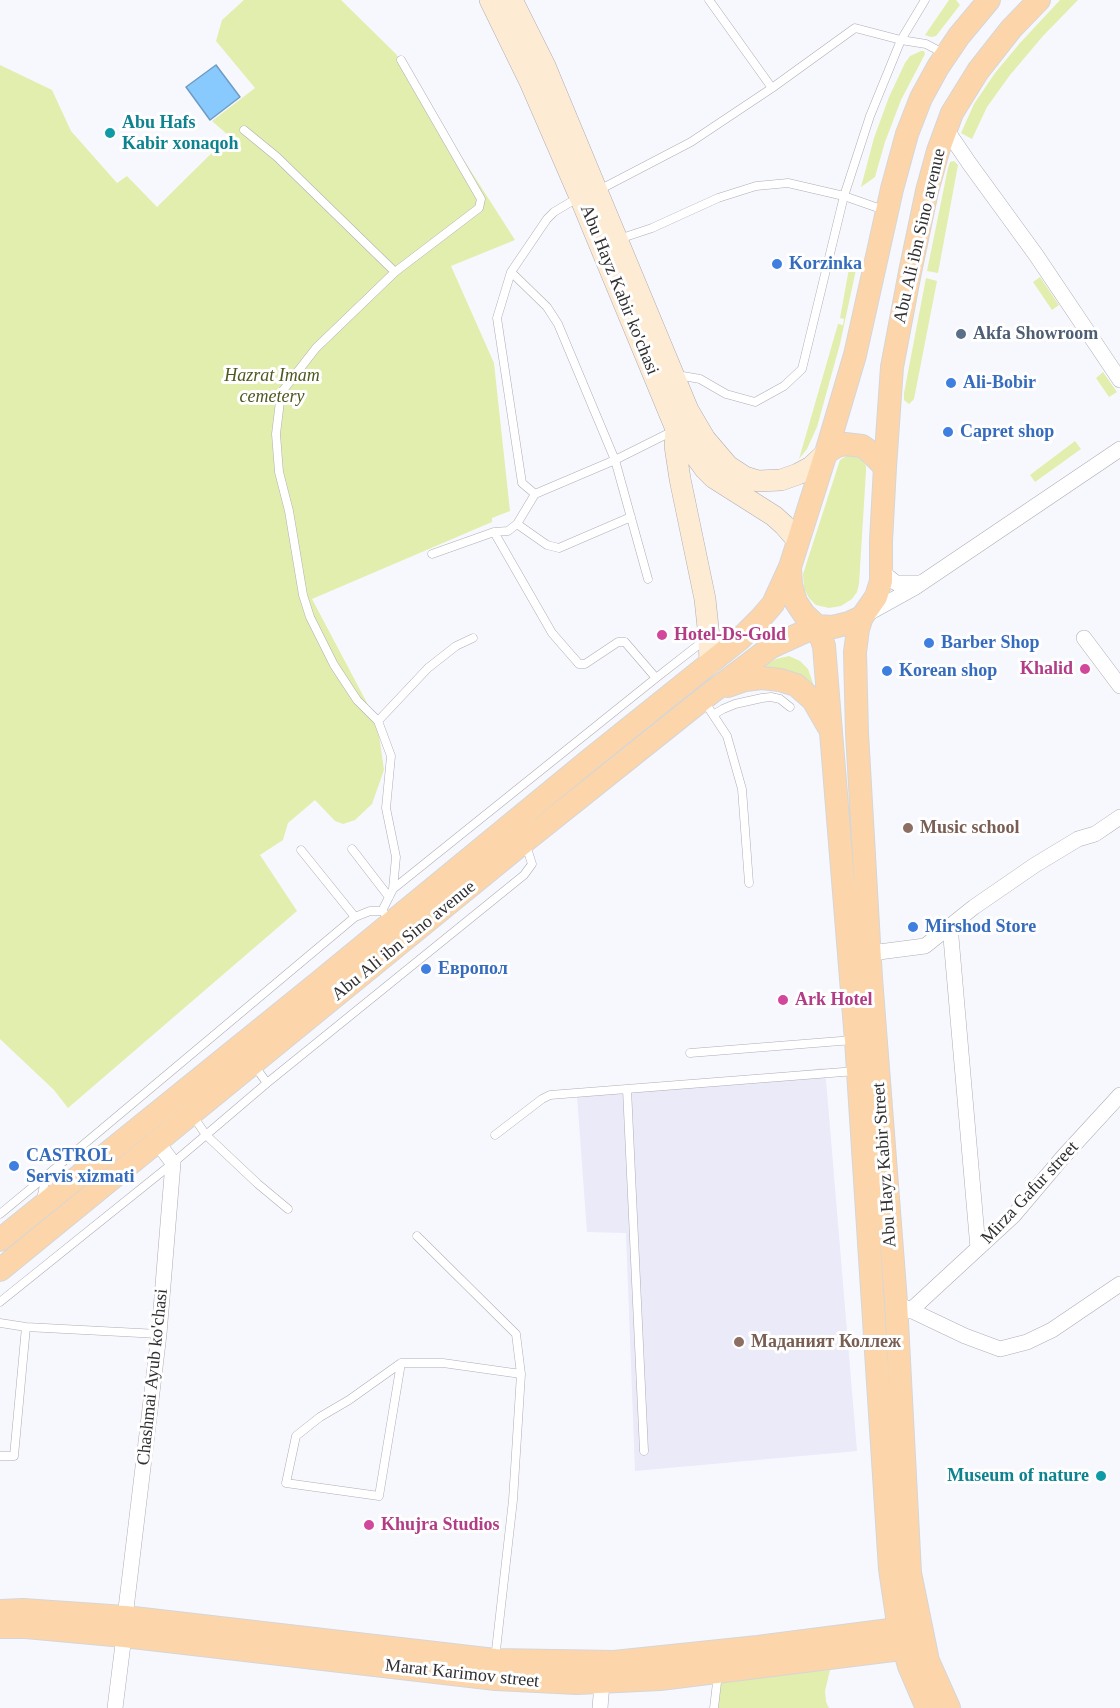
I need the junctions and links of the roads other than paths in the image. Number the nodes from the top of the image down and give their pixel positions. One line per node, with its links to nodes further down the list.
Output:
1 (490, 0): 13 (main road, Abu Hayz Kabir ko'chasi)
2 (512, 0): 13 (main road, Abu Hayz Kabir ko'chasi)
3 (709, 0): 10 (lane)
4 (925, 0): 7 (lane)
5 (989, 0): 8 (main road, Abu Ali ibn Sino avenue)
6 (1040, 0): 11 (main road, Abu Ali ibn Sino avenue)
7 (901, 40): 8 (lane); 10 (lane); 14 (lane)
8 (946, 54): 15 (main road, Abu Ali ibn Sino avenue)
9 (400, 60): 17 (lane)
10 (772, 88): 13 (lane)
11 (946, 129): 21 (street); 26 (main road, Abu Ali ibn Sino avenue)
12 (244, 130): 17 (lane)
13 (589, 194): 16 (main road, Abu Hayz Kabir ko'chasi); 18 (lane); 19 (main road, Abu Hayz Kabir ko'chasi)
14 (844, 196): 15 (lane); 16 (lane); 20 (lane)
15 (887, 211): 24 (main road, Abu Ali ibn Sino avenue)
16 (618, 240): 19 (main road, Abu Hayz Kabir ko'chasi)
17 (395, 272): 47 (lane)
18 (511, 272): 25 (lane); 27 (lane)
19 (633, 299): 20 (main road, Abu Hayz Kabir ko'chasi); 22 (main road, Abu Hayz Kabir ko'chasi)
20 (674, 375): 24 (main road, Abu Hayz Kabir ko'chasi)
21 (1120, 380)
22 (676, 429): 25 (lane); 31 (main road, Abu Hayz Kabir ko'chasi); 39 (main road)
23 (1120, 448): 36 (street)
24 (826, 453): 26 (main road); 31 (main road, Abu Ali ibn Sino avenue)
25 (615, 460): 27 (lane); 28 (lane)
26 (885, 467): 34 (main road, Abu Ali ibn Sino avenue)
27 (535, 494): 29 (lane)
28 (631, 517): 29 (lane); 35 (lane)
29 (517, 524): 30 (lane)
30 (494, 532): 32 (lane); 43 (lane)
31 (798, 541): 33 (main road, Abu Ali ibn Sino avenue)
32 (432, 554)
33 (790, 567): 38 (main road); 42 (main road, Abu Ali ibn Sino avenue)
34 (881, 571): 36 (street); 37 (main road, Abu Hayz Kabir Street)
35 (648, 579)
36 (919, 583): 37 (street)
37 (862, 617): 38 (main road, Abu Ali ibn Sino avenue); 59 (main road, Abu Hayz Kabir Street)
38 (817, 626): 45 (main road, Abu Ali ibn Sino avenue); 48 (main road, Abu Hayz Kabir Street)
39 (709, 637): 42 (main road); 43 (lane)
40 (473, 638): 47 (lane)
41 (1084, 638): 44 (street)
42 (710, 664): 57 (main road, Abu Ali ibn Sino avenue)
43 (656, 678): 54 (lane)
44 (1120, 686)
45 (708, 707): 46 (lane); 48 (main road); 50 (main road, Abu Ali ibn Sino avenue); 53 (lane)
46 (790, 707)
47 (378, 721): 54 (lane)
48 (832, 732): 60 (main road, Abu Hayz Kabir Street)
49 (1120, 817): 58 (street)
50 (524, 842): 57 (main road, Abu Ali ibn Sino avenue); 64 (lane)
51 (352, 849): 55 (lane)
52 (301, 850): 56 (lane)
53 (749, 883)
54 (393, 888): 55 (lane)
55 (389, 897): 57 (lane)
56 (356, 917): 57 (lane); 72 (lane)
57 (394, 924): 62 (main road, Abu Ali ibn Sino avenue); 73 (main road, Abu Ali ibn Sino avenue)
58 (950, 926): 59 (street); 78 (street)
59 (871, 953): 82 (main road, Abu Hayz Kabir Street)
60 (856, 1040): 61 (lane); 63 (main road, Abu Hayz Kabir Street)
61 (690, 1053)
62 (253, 1064): 64 (lane); 67 (main road, Abu Ali ibn Sino avenue)
63 (858, 1071): 65 (lane); 93 (main road, Abu Hayz Kabir Street)
64 (267, 1083): 68 (lane)
65 (627, 1089): 69 (lane); 88 (lane)
66 (1120, 1095): 78 (street, Mirza Gafur street)
67 (192, 1114): 68 (lane); 70 (main road, Abu Ali ibn Sino avenue)
68 (206, 1135): 71 (lane); 74 (lane)
69 (495, 1135)
70 (157, 1142): 71 (street); 79 (main road, Abu Ali ibn Sino avenue)
71 (173, 1163): 81 (lane); 85 (street, Chashmai Ayub ko'chasi)
72 (46, 1176): 73 (lane); 75 (lane)
73 (39, 1209): 77 (main road, Abu Ali ibn Sino avenue)
74 (288, 1209)
75 (0, 1214)
76 (417, 1236): 87 (lane)
77 (0, 1240)
78 (978, 1248): 82 (street, Mirza Gafur street)
79 (0, 1270)
80 (1120, 1284): 82 (street)
81 (0, 1302)
82 (903, 1307): 93 (main road, Abu Hayz Kabir Street)
83 (0, 1323): 84 (lane)
84 (26, 1327): 85 (lane); 89 (lane)
85 (159, 1334): 92 (street, Chashmai Ayub ko'chasi)
86 (401, 1363): 86 (lane); 87 (lane)
87 (521, 1374): 94 (lane)
88 (644, 1451)
89 (0, 1456)
90 (0, 1611): 92 (main road, Marat Karimov street)
91 (0, 1627): 92 (main road, Marat Karimov street)
92 (125, 1627): 94 (main road, Marat Karimov street); 96 (main road, Marat Karimov street); 97 (street, Chashmai Ayub ko'chasi)
93 (912, 1637): 94 (main road, Marat Karimov street); 95 (main road, Marat Karimov street); 100 (main road, Abu Hayz Kabir Street); 101 (main road, Abu Hayz Kabir Street)
94 (495, 1660)
95 (719, 1671): 96 (main road, Marat Karimov street); 99 (lane)
96 (602, 1683): 98 (street)
97 (115, 1708)
98 (600, 1708)
99 (714, 1708)
100 (927, 1708)
101 (949, 1708)

